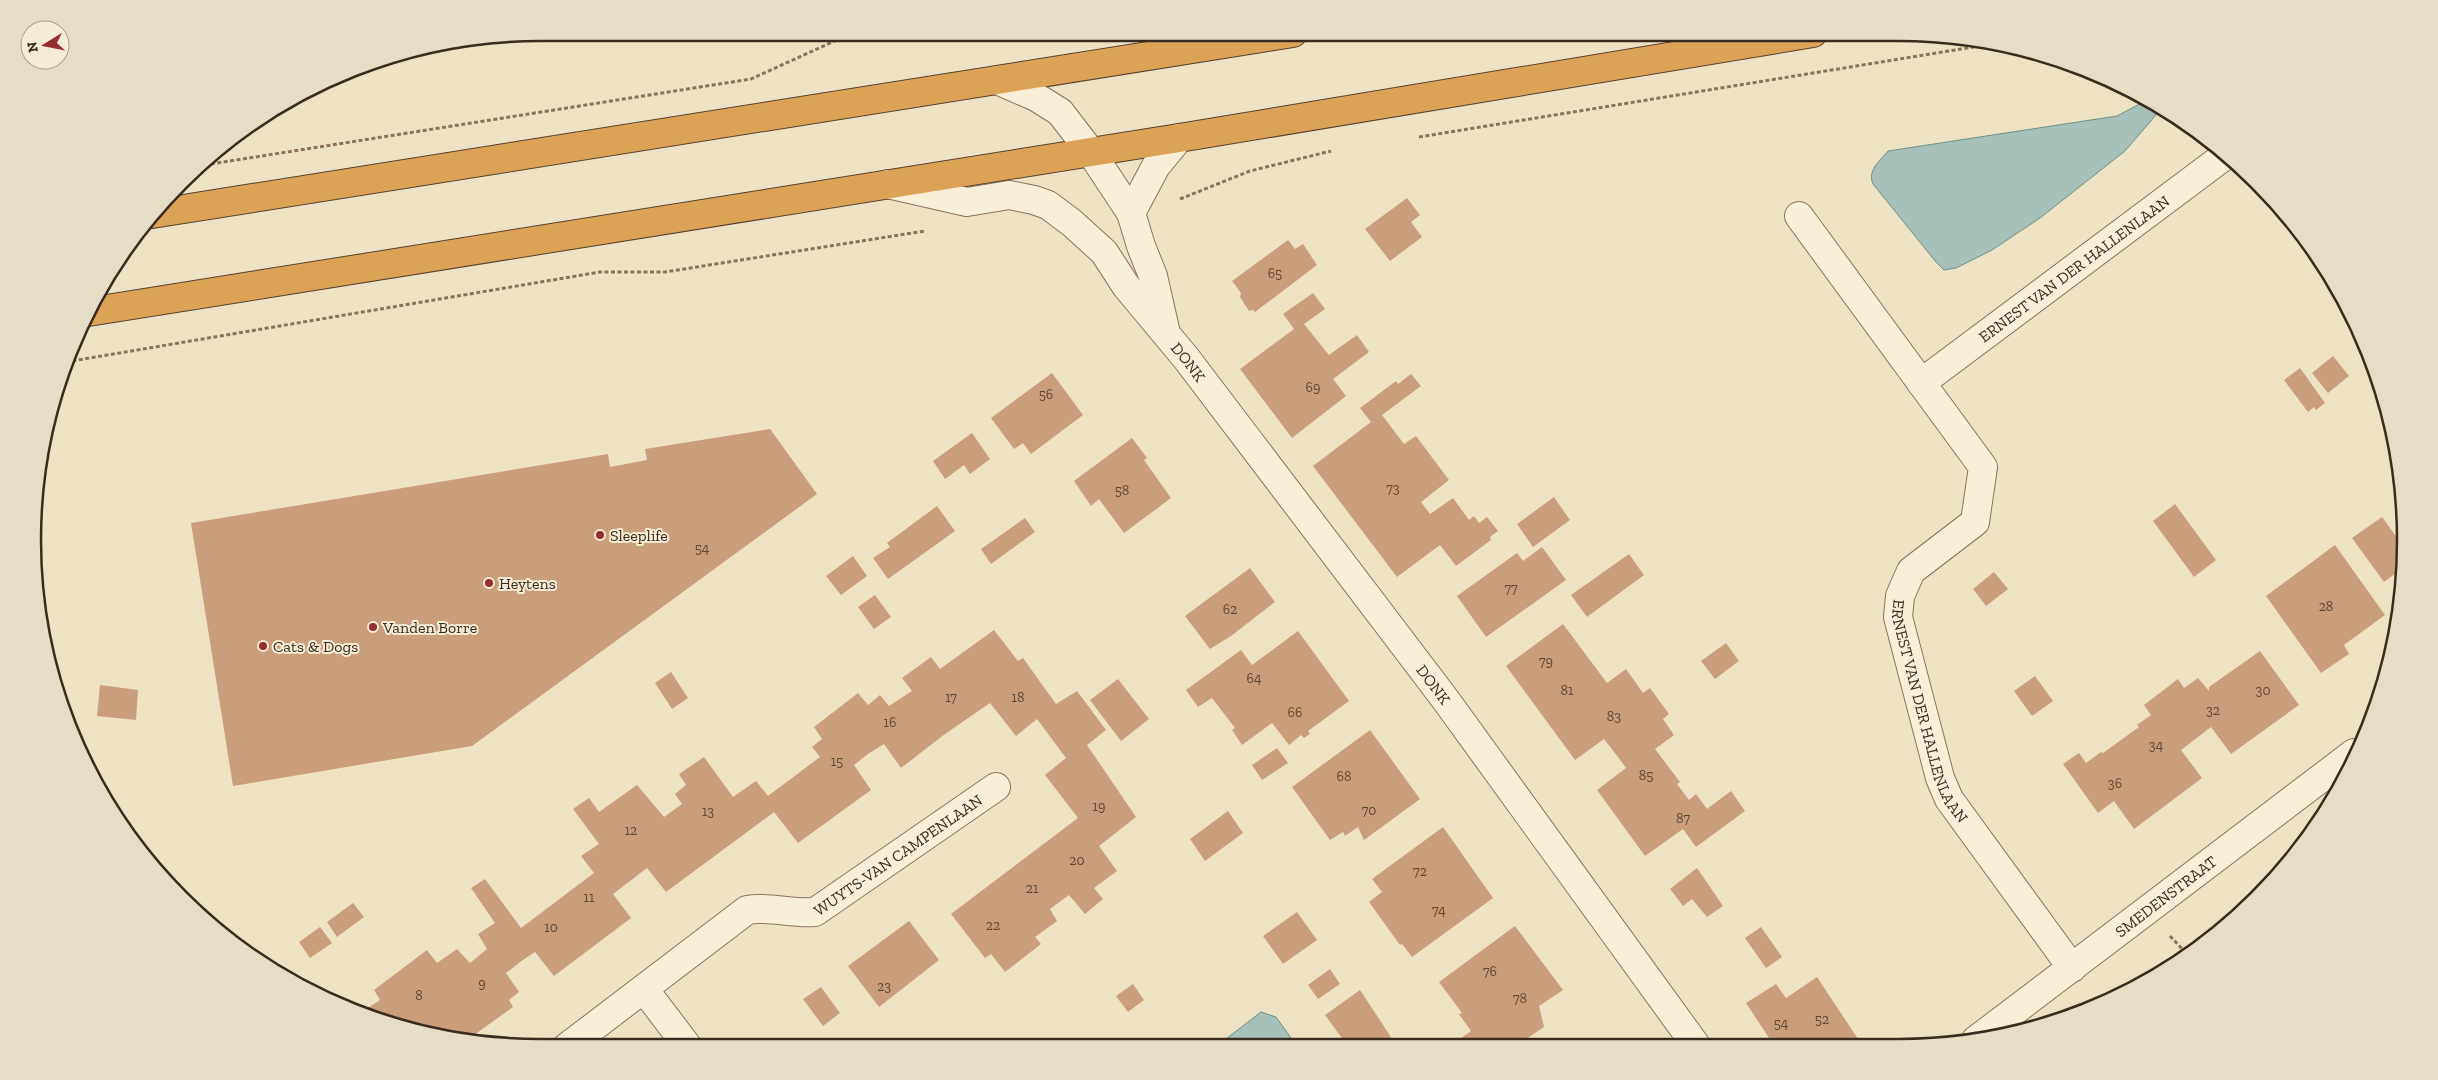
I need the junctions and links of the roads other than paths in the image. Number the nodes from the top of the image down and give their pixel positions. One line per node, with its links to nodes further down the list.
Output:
1 (1238, 41): 3 (highway)
2 (1759, 41): 4 (highway)
3 (997, 80): 5 (street, DONK); 8 (highway)
4 (1180, 138): 5 (highway); 9 (street)
5 (1090, 151): 7 (highway); 9 (street, DONK)
6 (2220, 159): 13 (street, ERNEST VAN DER HALLENLAAN)
7 (888, 184): 11 (highway); 12 (street, DONK)
8 (164, 212)
9 (1131, 213): 12 (street, DONK)
10 (1799, 216): 13 (street, ERNEST VAN DER HALLENLAAN)
11 (98, 310)
12 (1165, 330): 21 (street, DONK)
13 (1921, 383): 16 (street, ERNEST VAN DER HALLENLAAN)
14 (2346, 759): 16 (street, SMEDENSTRAAT)
15 (996, 787): 17 (street, WUYTS-VAN CAMPENLAAN)
16 (2072, 968): 18 (street, SMEDENSTRAAT)
17 (644, 989): 19 (street, WUYTS-VAN CAMPENLAAN); 20 (street)
18 (1990, 1030)
19 (578, 1039)
20 (682, 1039)
21 (1691, 1039)

